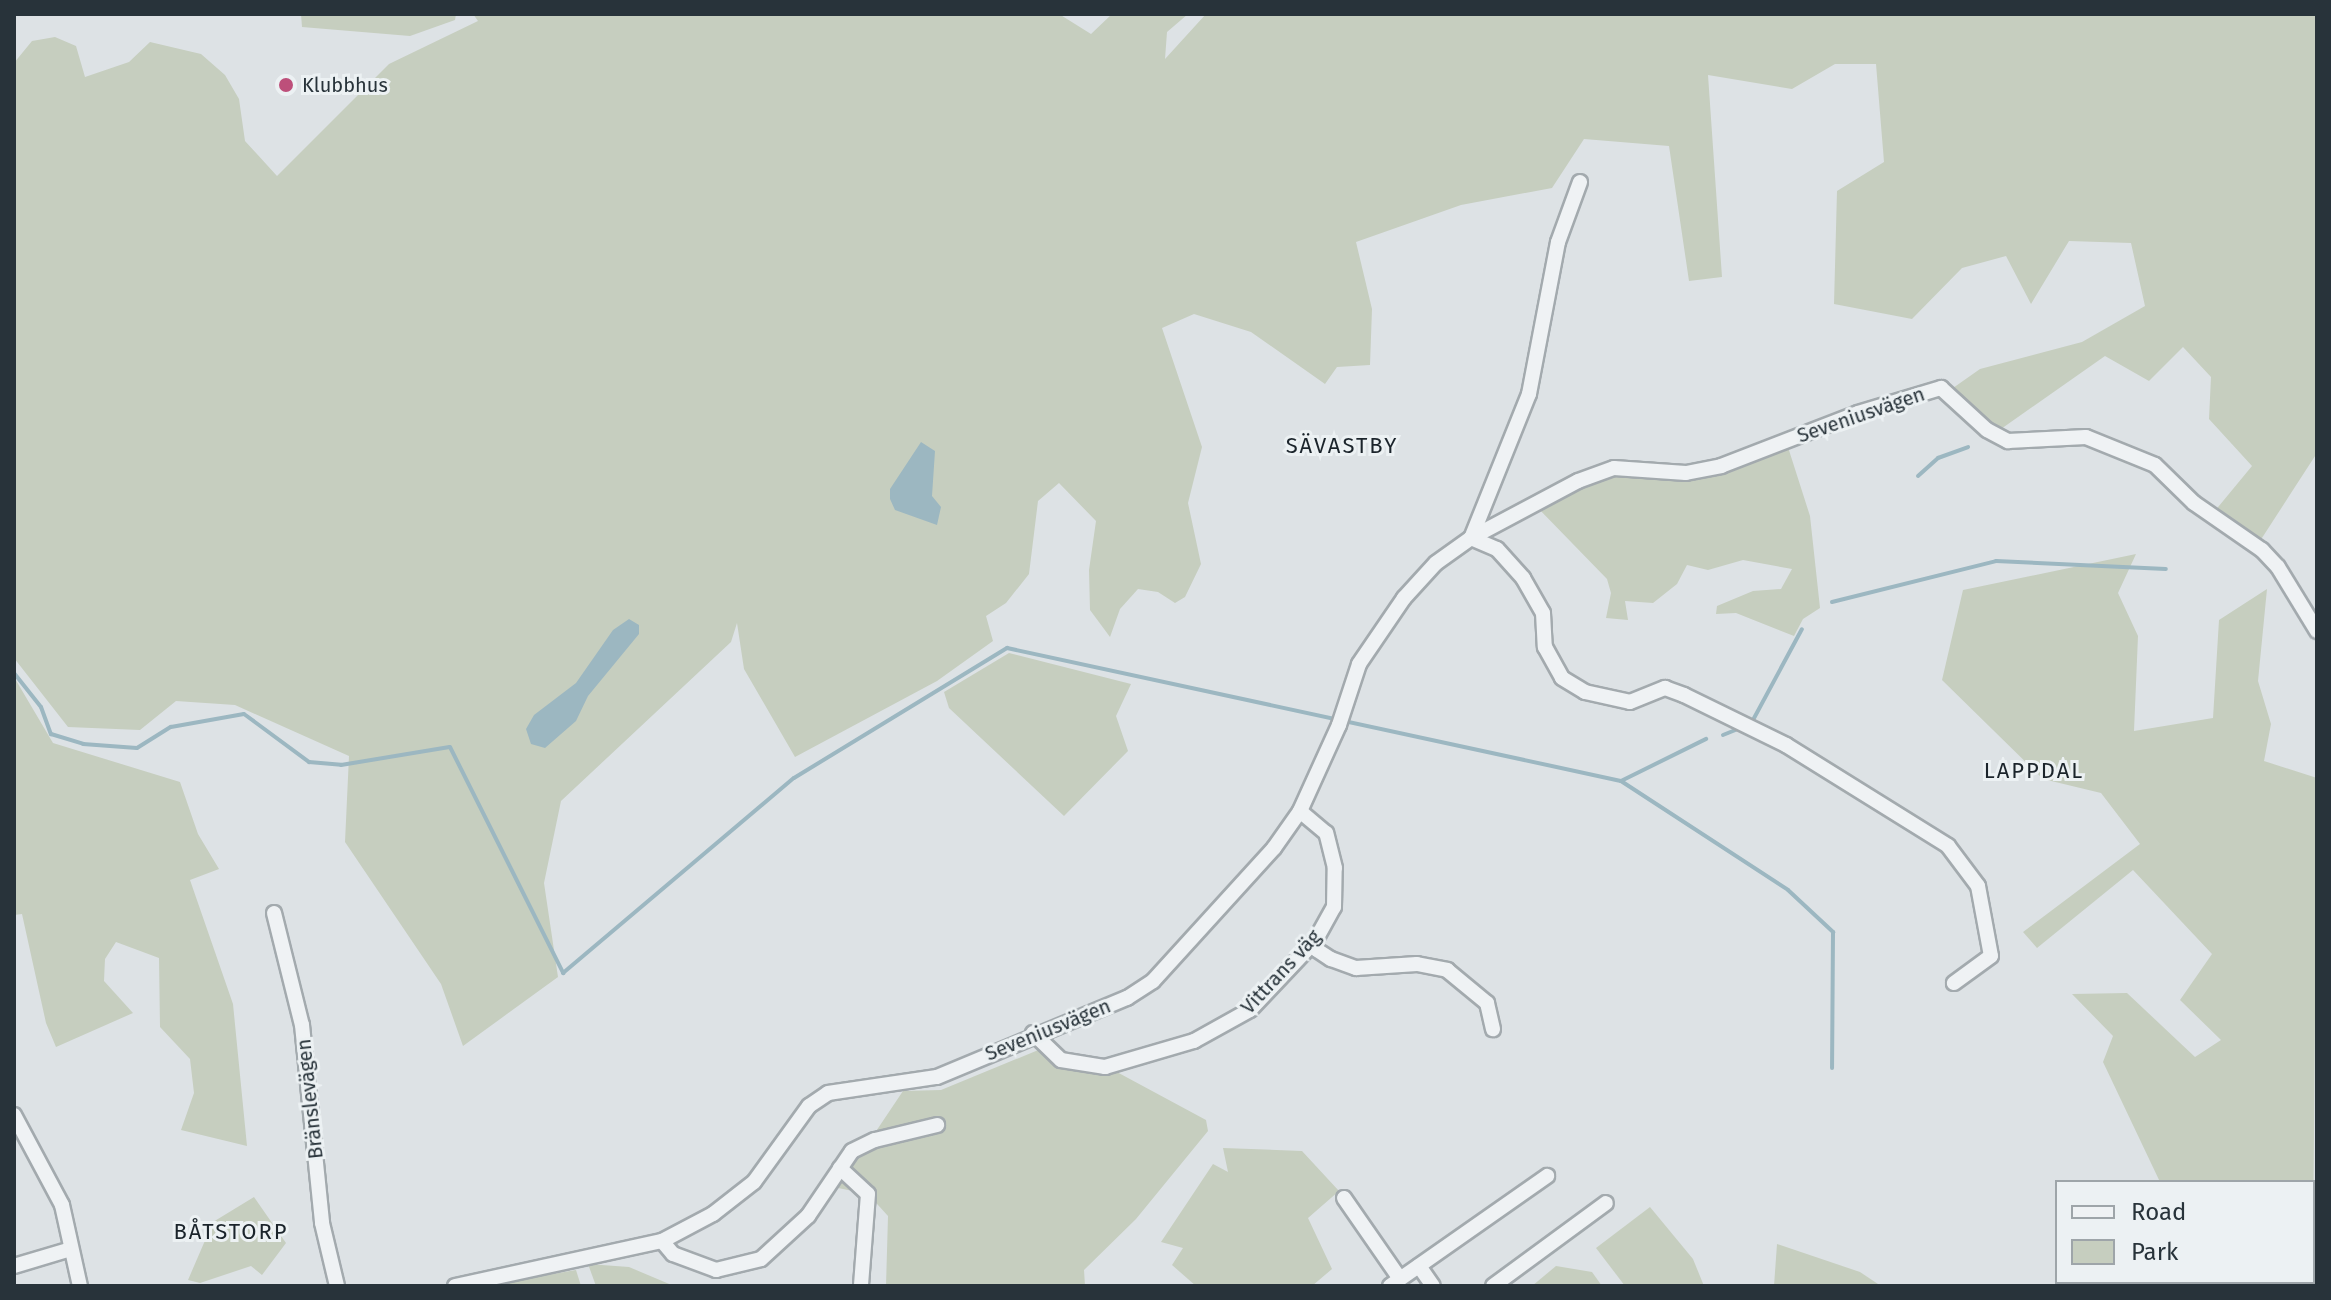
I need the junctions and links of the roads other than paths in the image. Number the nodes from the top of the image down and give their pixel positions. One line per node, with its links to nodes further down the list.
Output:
1 (1580, 182): 2 (street)
2 (1471, 538): 3 (street, Seveniusvägen); 4 (street, Seveniusvägen); 7 (street)
3 (2317, 631)
4 (1300, 811): 6 (street, Vittrans väg); 9 (street, Seveniusvägen)
5 (274, 913): 22 (street, Bränslevägen)
6 (1315, 941): 8 (street); 9 (street, Vittrans väg)
7 (1954, 983)
8 (1493, 1029)
9 (1033, 1033): 16 (street, Seveniusvägen)
10 (14, 1116): 17 (street)
11 (937, 1125): 12 (street)
12 (840, 1168): 16 (street); 24 (street)
13 (1547, 1176): 19 (street)
14 (1344, 1198): 20 (street)
15 (1606, 1203): 26 (street)
16 (662, 1241): 23 (street, Seveniusvägen)
17 (71, 1249): 18 (street); 21 (street)
18 (14, 1266)
19 (1419, 1266): 20 (street); 25 (street)
20 (1395, 1282)
21 (80, 1286)
22 (337, 1286)
23 (455, 1286)
24 (861, 1286)
25 (1433, 1286)
26 (1493, 1286)

